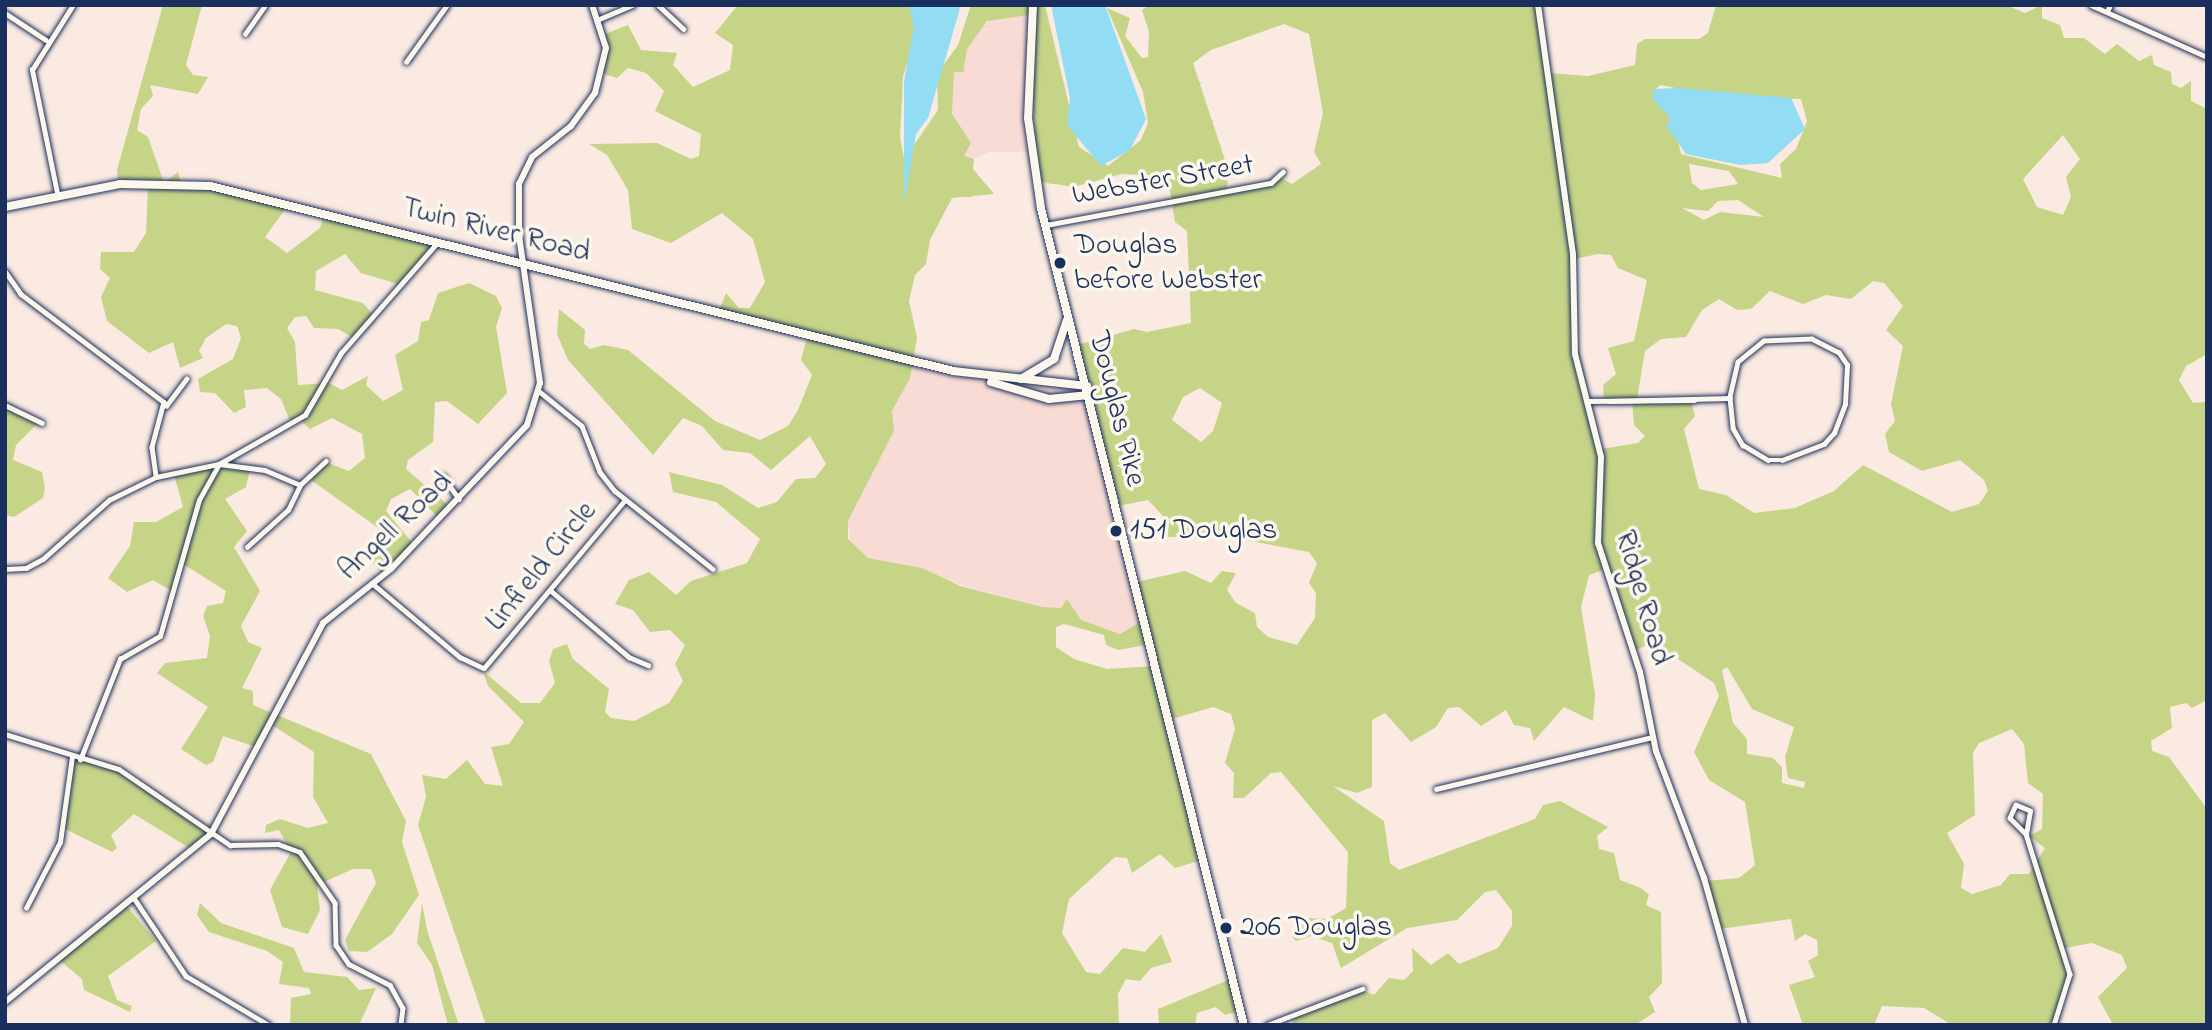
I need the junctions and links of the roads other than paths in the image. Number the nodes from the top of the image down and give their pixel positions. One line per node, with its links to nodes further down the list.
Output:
1 (73, 5): 16 (street)
2 (265, 5): 15 (street)
3 (447, 5): 18 (street)
4 (592, 5): 13 (street, Angell Road)
5 (634, 5): 13 (street)
6 (659, 5): 14 (street)
7 (1033, 5): 22 (main road, Douglas Pike)
8 (1538, 5): 34 (street, Ridge Road)
9 (2091, 5): 11 (street)
10 (2110, 5): 11 (street)
11 (2107, 12): 17 (street)
12 (5, 13): 16 (street)
13 (597, 20): 24 (street, Angell Road)
14 (684, 29)
15 (245, 34)
16 (46, 40): 20 (street)
17 (2207, 57)
18 (406, 62)
19 (1283, 172): 22 (street, Webster Street)
20 (57, 193): 21 (main road, Twin River Road); 23 (main road, Twin River Road)
21 (5, 207)
22 (1045, 225): 26 (main road, Douglas Pike)
23 (440, 240): 24 (main road, Twin River Road); 39 (street)
24 (525, 264): 27 (main road, Twin River Road); 31 (street, Angell Road)
25 (5, 271): 36 (street)
26 (1066, 306): 29 (main road); 30 (main road, Douglas Pike)
27 (972, 374): 29 (main road, Twin River Road); 32 (main road, Twin River Road)
28 (186, 379): 36 (street)
29 (1010, 381): 30 (main road, Twin River Road)
30 (1087, 386): 32 (main road, Douglas Pike)
31 (539, 391): 43 (street, Angell Road); 44 (street, Linfield Circle)
32 (1089, 396): 64 (main road, Douglas Pike)
33 (1730, 398): 33 (street); 34 (street)
34 (1587, 401): 52 (street, Ridge Road)
35 (5, 405): 37 (street)
36 (165, 407): 41 (street)
37 (41, 423)
38 (326, 461): 42 (street)
39 (219, 464): 41 (street); 42 (street); 54 (street)
40 (443, 476): 43 (street)
41 (156, 477): 46 (street)
42 (300, 485): 45 (street)
43 (460, 500): 48 (street, Angell Road)
44 (625, 500): 47 (street); 49 (street, Linfield Circle)
45 (247, 547)
46 (5, 569)
47 (713, 569)
48 (373, 584): 49 (street, Linfield Circle); 56 (street, Angell Road)
49 (550, 590): 50 (street)
50 (648, 664)
51 (5, 734): 53 (street)
52 (1652, 737): 55 (street); 66 (street, Ridge Road)
53 (72, 757): 54 (street); 59 (street)
54 (80, 760): 56 (street)
55 (1436, 789)
56 (211, 834): 58 (street, Angell Road); 63 (street)
57 (2026, 834): 57 (street); 67 (street)
58 (134, 898): 61 (street, Angell Road); 62 (street)
59 (26, 908)
60 (1362, 989): 65 (street)
61 (5, 1002)
62 (269, 1025)
63 (401, 1025)
64 (1244, 1025)
65 (1267, 1025)
66 (1745, 1025)
67 (2053, 1025)

